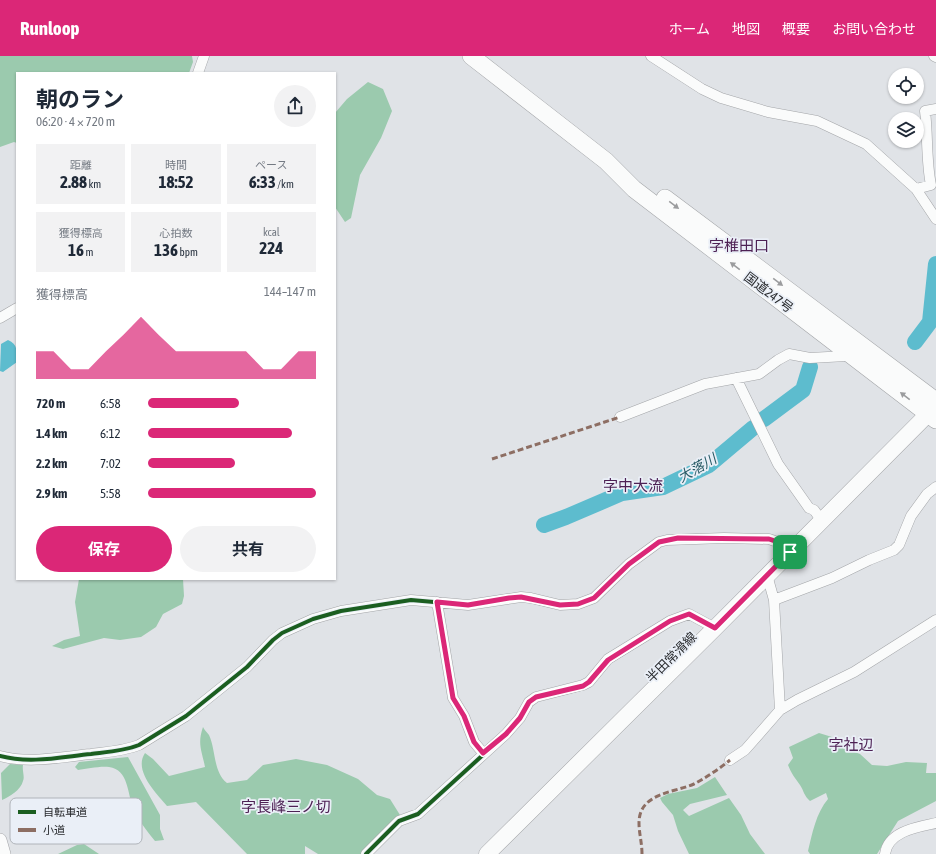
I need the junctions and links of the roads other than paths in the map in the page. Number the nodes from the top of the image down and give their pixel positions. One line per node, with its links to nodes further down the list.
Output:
1 (204, 56): 4 (street)
2 (471, 56): 6 (highway, 国道247号)
3 (651, 56): 8 (street)
4 (198, 72)
5 (936, 109): 7 (street)
6 (606, 161): 12 (highway, 国道247号, one-way to 6); 14 (highway, 国道247号, one-way to 14)
7 (934, 184): 8 (street)
8 (916, 189): 9 (street)
9 (936, 219)
10 (16, 309): 11 (street)
11 (0, 318)
12 (849, 353): 13 (street); 14 (highway, 国道247号, one-way to 12)
13 (736, 378): 15 (street); 17 (street)
14 (934, 411): 17 (main road, 半田常滑線)
15 (620, 417)
16 (936, 487): 20 (street)
17 (822, 521): 18 (main road, 半田常滑線)
18 (790, 552): 19 (main road, 半田常滑線); 21 (street)
19 (768, 575): 20 (street); 23 (main road, 半田常滑線)
20 (774, 600): 24 (street)
21 (437, 602): 25 (street); 26 (street)
22 (936, 620): 24 (street)
23 (715, 628): 25 (street); 32 (main road, 半田常滑線)
24 (780, 710): 27 (street)
25 (483, 753): 31 (street)
26 (0, 756)
27 (730, 760)
28 (936, 823): 33 (street)
29 (0, 840): 30 (street)
30 (4, 854)
31 (366, 854)
32 (487, 854)
33 (885, 854)

